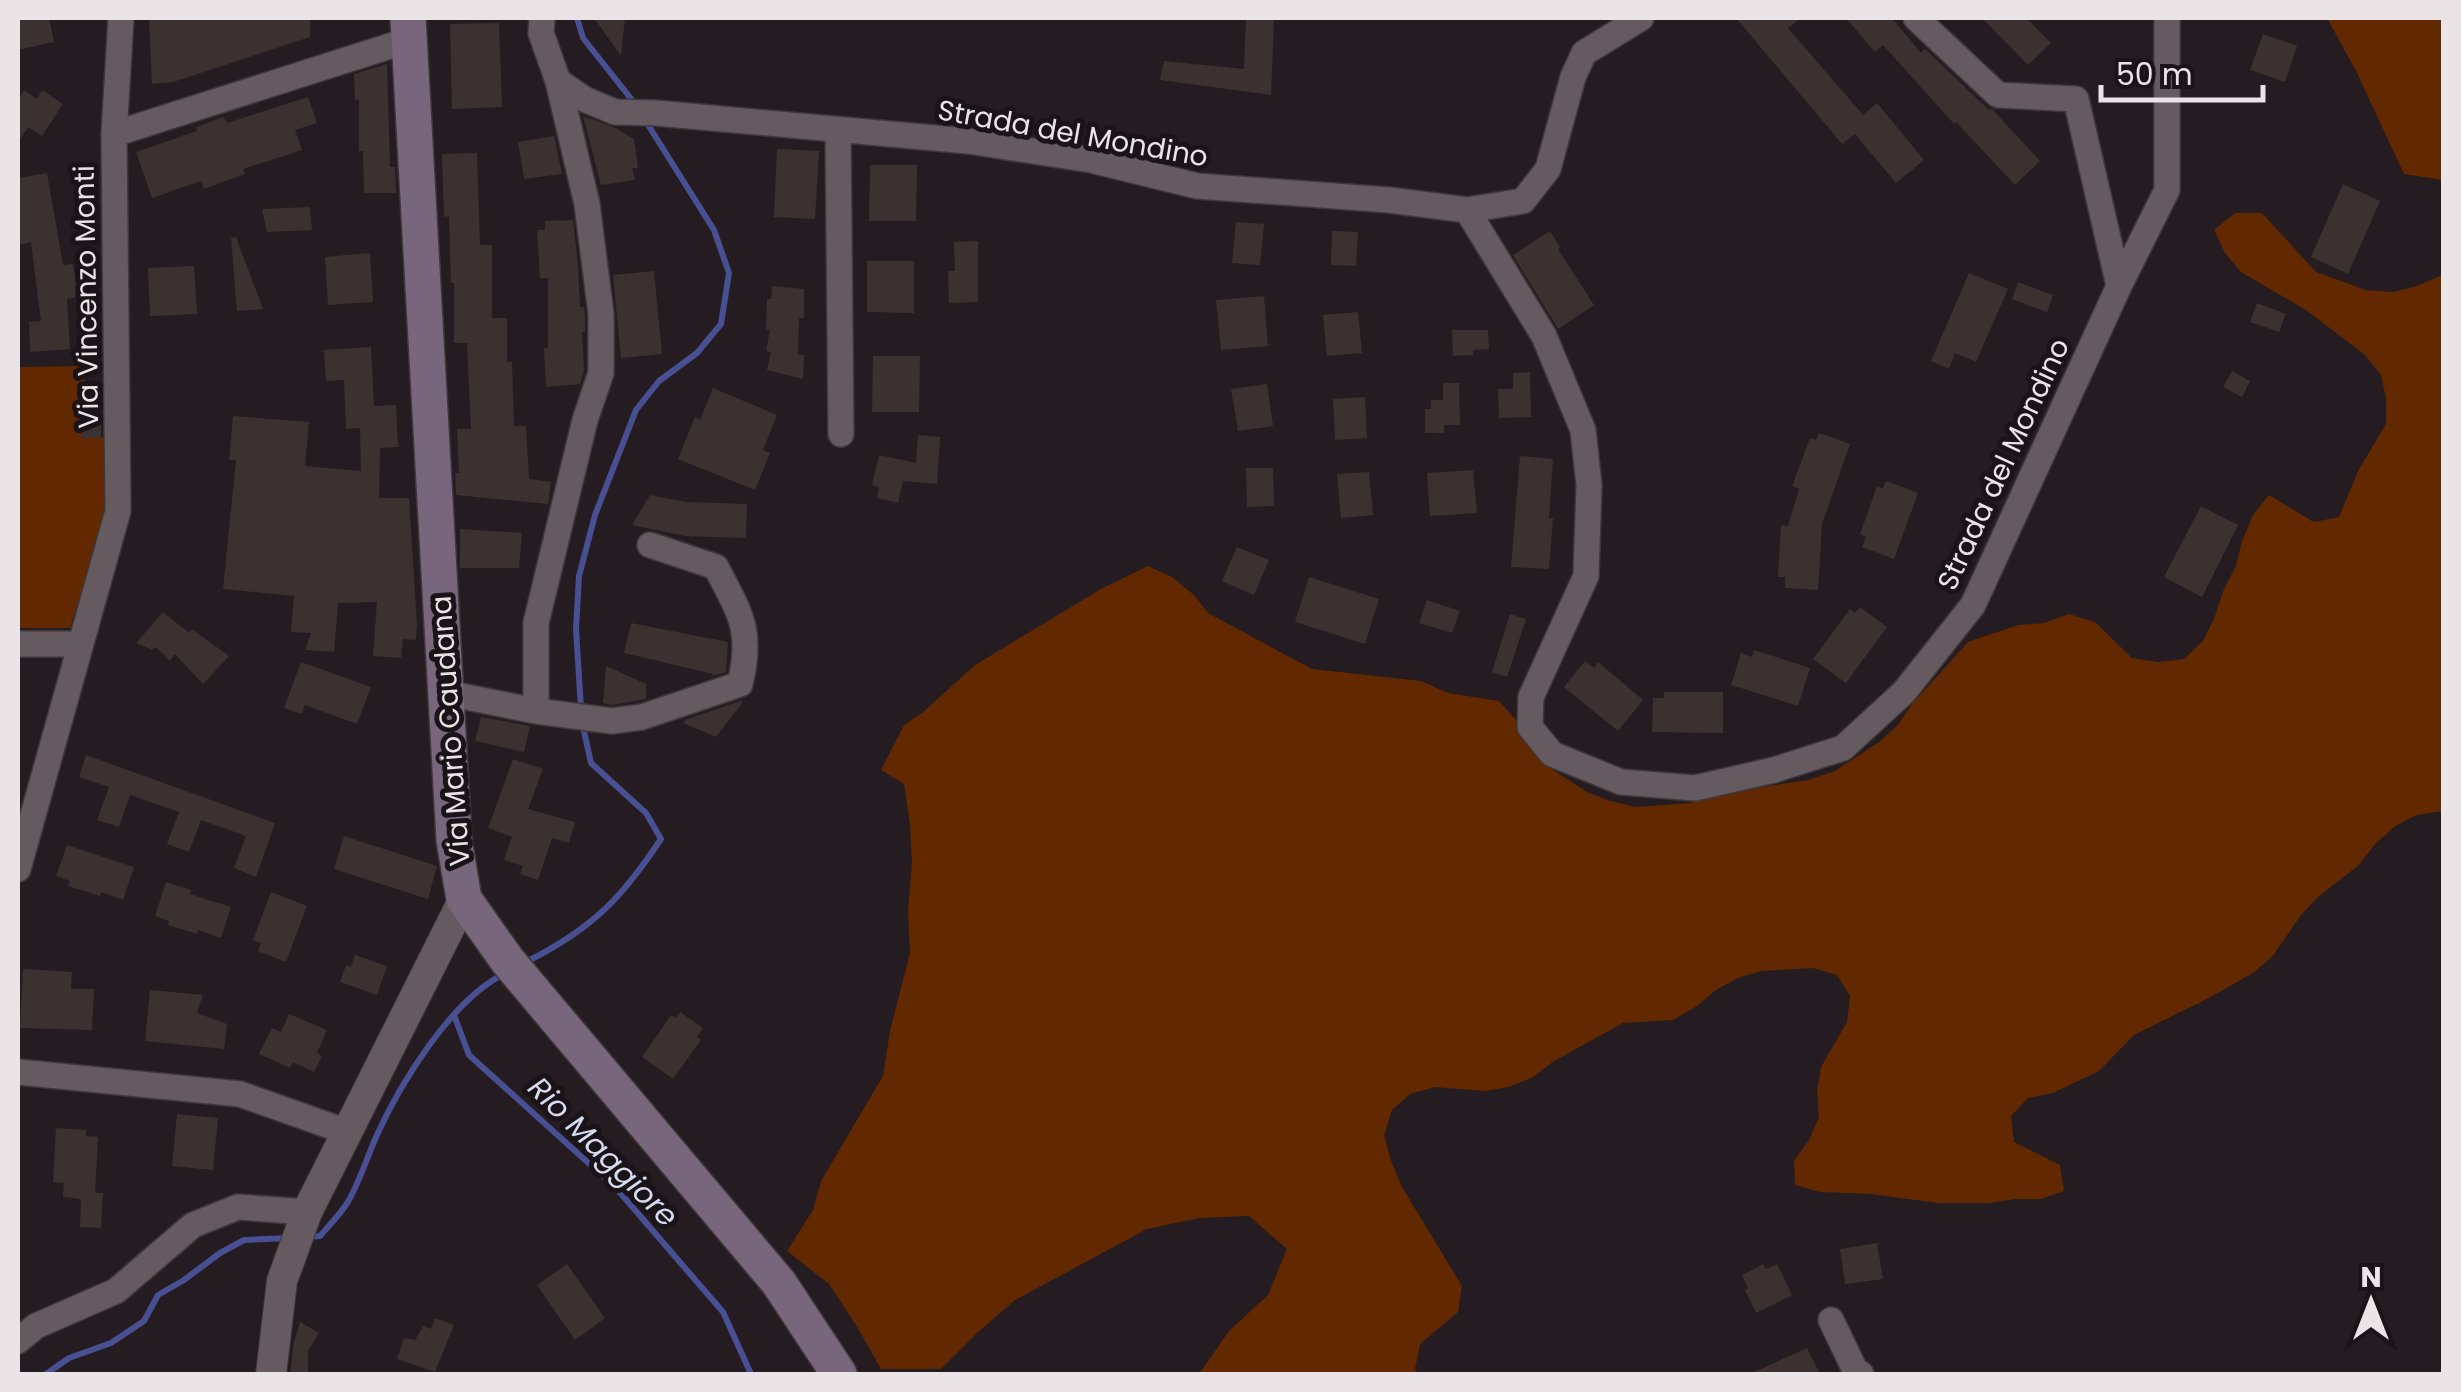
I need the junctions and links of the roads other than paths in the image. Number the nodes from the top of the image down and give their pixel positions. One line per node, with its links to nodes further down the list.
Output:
1 (121, 18): 9 (street)
2 (542, 18): 7 (street)
3 (1641, 18): 10 (street, Strada del Mondino)
4 (1916, 18): 11 (street)
5 (2166, 18): 11 (street, Strada del Mondino)
6 (409, 28): 9 (street, Via Vincenzo Monti); 16 (main road, Via Mario Caudana)
7 (558, 81): 8 (street, Strada del Mondino); 17 (street)
8 (838, 130): 10 (street, Strada del Mondino); 12 (street)
9 (114, 134): 15 (street, Via Vincenzo Monti)
10 (1466, 210): 11 (street, Strada del Mondino)
11 (2119, 286)
12 (841, 434)
13 (650, 545): 17 (street)
14 (18, 644): 15 (street)
15 (81, 644): 18 (street, Via Vincenzo Monti)
16 (446, 693): 17 (street); 19 (main road, Via Mario Caudana)
17 (536, 711)
18 (18, 869)
19 (464, 899): 21 (street); 26 (main road, Via Mario Caudana)
20 (18, 1072): 21 (street)
21 (347, 1132): 22 (street)
22 (301, 1229): 24 (street); 25 (street)
23 (1831, 1320): 27 (street)
24 (24, 1329)
25 (270, 1374)
26 (840, 1374)
27 (1861, 1374)

